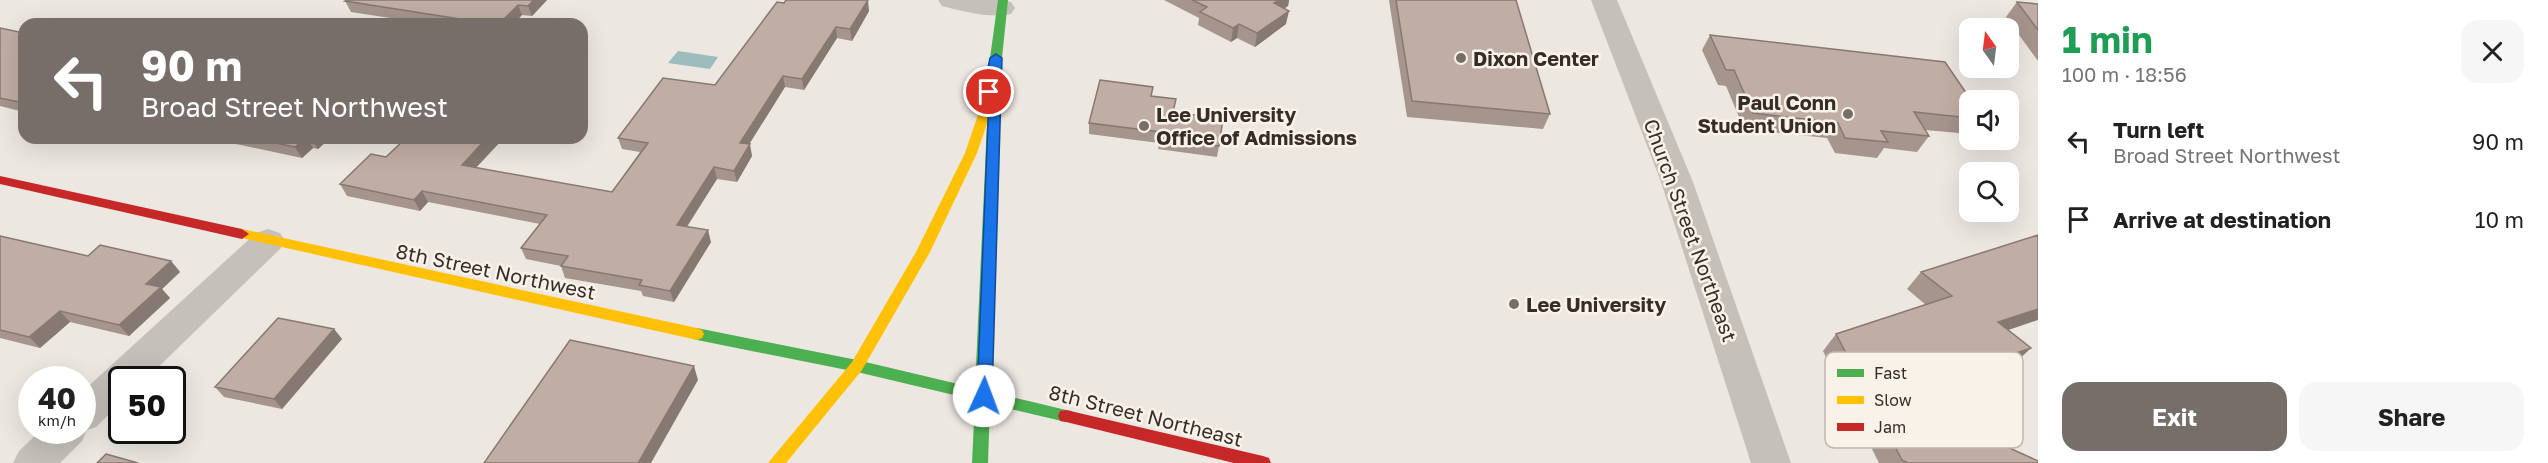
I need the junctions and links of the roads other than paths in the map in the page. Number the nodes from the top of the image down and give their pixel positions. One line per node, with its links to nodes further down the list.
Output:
1 (951, 0): 3 (street)
2 (1604, 0): 15 (street, Church Street Northeast)
3 (1003, 4): 4 (street)
4 (996, 58): 7 (street); 8 (street)
5 (0, 180): 6 (street, 8th Street Northwest)
6 (268, 241): 7 (street, 8th Street Northwest); 9 (street)
7 (857, 366): 8 (street, 8th Street Northwest); 12 (street)
8 (984, 396): 13 (street); 14 (street, 8th Street Northeast)
9 (96, 403)
10 (53, 444): 11 (street)
11 (33, 463)
12 (776, 463)
13 (980, 463)
14 (1263, 463)
15 (1771, 463)

